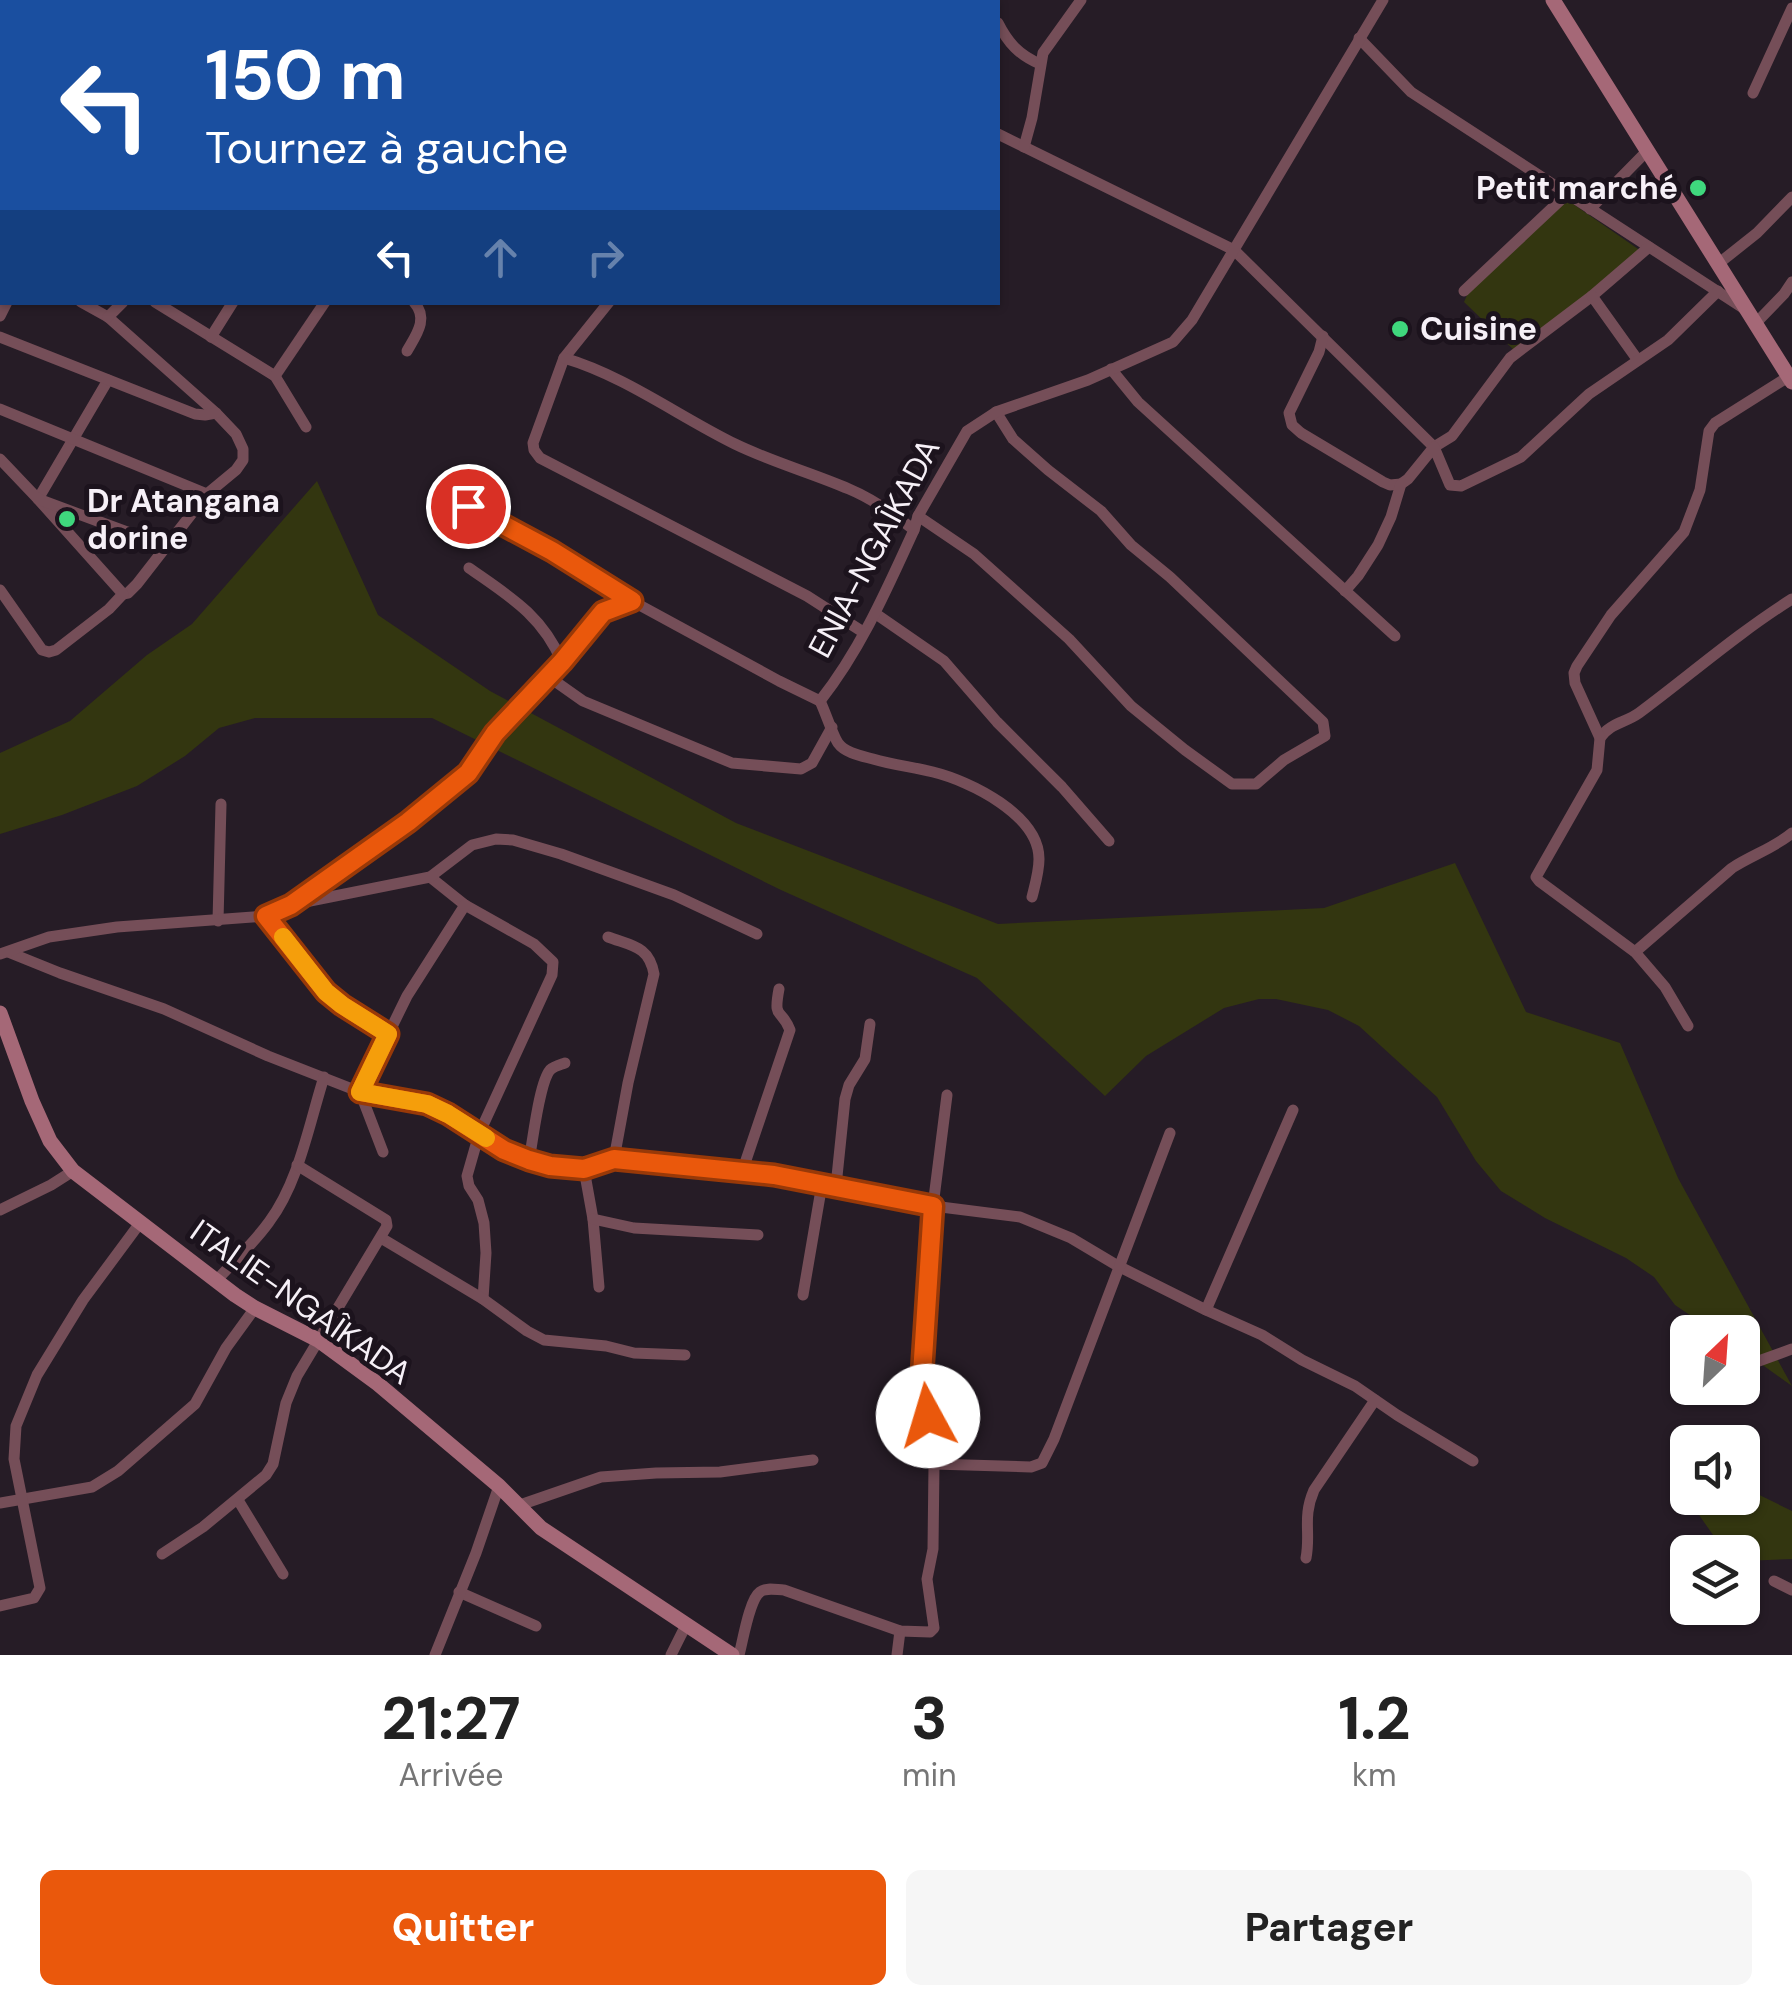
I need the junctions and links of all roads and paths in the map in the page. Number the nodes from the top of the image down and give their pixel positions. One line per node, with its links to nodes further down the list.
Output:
1 (1081, 0): 7 (street)
2 (1383, 0): 6 (street, ENIA-NGAÎKADA)
3 (1554, 0): 11 (street)
4 (1792, 8): 8 (street)
5 (1000, 27): 7 (street)
6 (1359, 38): 12 (street); 16 (street, ENIA-NGAÎKADA)
7 (1040, 64): 10 (street)
8 (1753, 93)
9 (1000, 135): 10 (street)
10 (1024, 147): 16 (street)
11 (1647, 151): 14 (street); 17 (street)
12 (1568, 194): 14 (street); 19 (street)
13 (1792, 197): 17 (street)
14 (1590, 208): 15 (street)
15 (1649, 247): 20 (street); 21 (street)
16 (1234, 250): 31 (street); 38 (street, ENIA-NGAÎKADA)
17 (1718, 264): 30 (street)
18 (1792, 282): 30 (street)
19 (1464, 291)
20 (1718, 291): 30 (street); 36 (street)
21 (1592, 296): 36 (street); 47 (street)
22 (86, 305): 29 (street)
23 (120, 305): 29 (street)
24 (159, 305): 32 (street)
25 (231, 305): 32 (street)
26 (323, 305): 39 (street)
27 (416, 305): 34 (street)
28 (606, 305): 35 (street)
29 (108, 317): 44 (street)
30 (1751, 317): 37 (street)
31 (1323, 336): 47 (street); 49 (street)
32 (211, 337): 39 (street)
33 (1, 340): 40 (street)
34 (406, 351)
35 (564, 358): 54 (street); 63 (street)
36 (1637, 359): 47 (street)
37 (1785, 360): 41 (street)
38 (1110, 369): 43 (street, ENIA-NGAÎKADA); 58 (street)
39 (275, 376): 45 (street)
40 (108, 380): 44 (street); 46 (street)
41 (1790, 380): 69 (street)
42 (0, 409): 46 (street)
43 (996, 412): 53 (street, ENIA-NGAÎKADA); 53 (street)
44 (216, 413): 51 (street)
45 (306, 427)
46 (74, 438): 51 (street); 52 (street)
47 (1434, 447): 49 (street)
48 (0, 459): 52 (street)
49 (1401, 484): 58 (street)
50 (439, 491): 61 (street, ENIA-NGAÎKADA)
51 (207, 494): 55 (street)
52 (38, 499): 55 (street); 59 (street)
53 (918, 516): 54 (street, ENIA-NGAÎKADA)
54 (914, 530): 62 (street, ENIA-NGAÎKADA)
55 (165, 546): 59 (street)
56 (469, 568): 65 (street)
57 (0, 590): 59 (street)
58 (1344, 591): 64 (street)
59 (123, 594)
60 (1792, 598): 69 (street)
61 (632, 601): 65 (street); 67 (street, ENIA-NGAÎKADA)
62 (876, 614): 63 (street, ENIA-NGAÎKADA); 72 (street)
63 (863, 632): 67 (street, ENIA-NGAÎKADA)
64 (1395, 636)
65 (562, 662): 66 (street)
66 (548, 677): 68 (street); 75 (street)
67 (820, 701): 68 (street)
68 (832, 727): 74 (street)
69 (1600, 738): 81 (street)
70 (221, 804): 78 (street)
71 (1792, 833): 81 (street)
72 (1110, 840)
73 (430, 878): 75 (street); 76 (street); 79 (street)
74 (1032, 897)
75 (291, 905): 77 (street)
76 (465, 905): 87 (street); 93 (street)
77 (266, 916): 78 (street); 87 (street)
78 (218, 921): 82 (street)
79 (757, 934)
80 (608, 937): 96 (street)
81 (1636, 952): 86 (street)
82 (4, 953): 89 (street)
83 (779, 988): 101 (street)
84 (0, 1014): 100 (street, ITALIE-NGAÎKADA)
85 (870, 1024): 103 (street)
86 (1688, 1026)
87 (388, 1034): 90 (street)
88 (565, 1063): 97 (street)
89 (324, 1077): 90 (street); 98 (street)
90 (360, 1092): 93 (street); 95 (street)
91 (946, 1095): 104 (street)
92 (1293, 1110): 116 (street)
93 (479, 1134): 97 (street); 114 (street)
94 (1170, 1134): 110 (street)
95 (383, 1152)
96 (614, 1159): 99 (street); 101 (street)
97 (529, 1160): 99 (street)
98 (297, 1165): 109 (street); 111 (street)
99 (584, 1169): 106 (street)
100 (73, 1171): 105 (street); 107 (street, ITALIE-NGAÎKADA)
101 (742, 1172): 102 (street)
102 (822, 1184): 103 (street); 113 (street)
103 (836, 1186): 104 (street)
104 (933, 1206): 110 (street); 124 (street)
105 (0, 1210)
106 (593, 1219): 108 (street); 112 (street)
107 (140, 1222): 111 (street, ITALIE-NGAÎKADA); 126 (street)
108 (758, 1236)
109 (381, 1238): 114 (street); 117 (street)
110 (1118, 1266): 116 (street); 124 (street)
111 (218, 1280): 115 (street, ITALIE-NGAÎKADA)
112 (600, 1288)
113 (803, 1296)
114 (483, 1299): 119 (street)
115 (254, 1308): 117 (street, ITALIE-NGAÎKADA); 126 (street)
116 (1206, 1310): 121 (street)
117 (318, 1340): 125 (street, ITALIE-NGAÎKADA); 127 (street)
118 (1792, 1349): 120 (street)
119 (685, 1355)
120 (1760, 1361)
121 (1375, 1400): 123 (street); 131 (street)
122 (813, 1460): 129 (street)
123 (1473, 1461)
124 (934, 1464): 139 (street)
125 (499, 1486): 129 (street, ITALIE-NGAÎKADA); 135 (street)
126 (22, 1500): 128 (street); 136 (street)
127 (238, 1500): 130 (street); 132 (street)
128 (0, 1503)
129 (517, 1506): 137 (street, ITALIE-NGAÎKADA)
130 (162, 1554)
131 (1306, 1558)
132 (283, 1574)
133 (1774, 1582): 134 (street)
134 (1792, 1590)
135 (460, 1592): 138 (street); 140 (street)
136 (0, 1606)
137 (686, 1625): 141 (street); 142 (street, ITALIE-NGAÎKADA)
138 (536, 1626)
139 (900, 1631): 142 (street); 143 (street)
140 (435, 1655)
141 (672, 1655)
142 (736, 1655)
143 (896, 1655)

